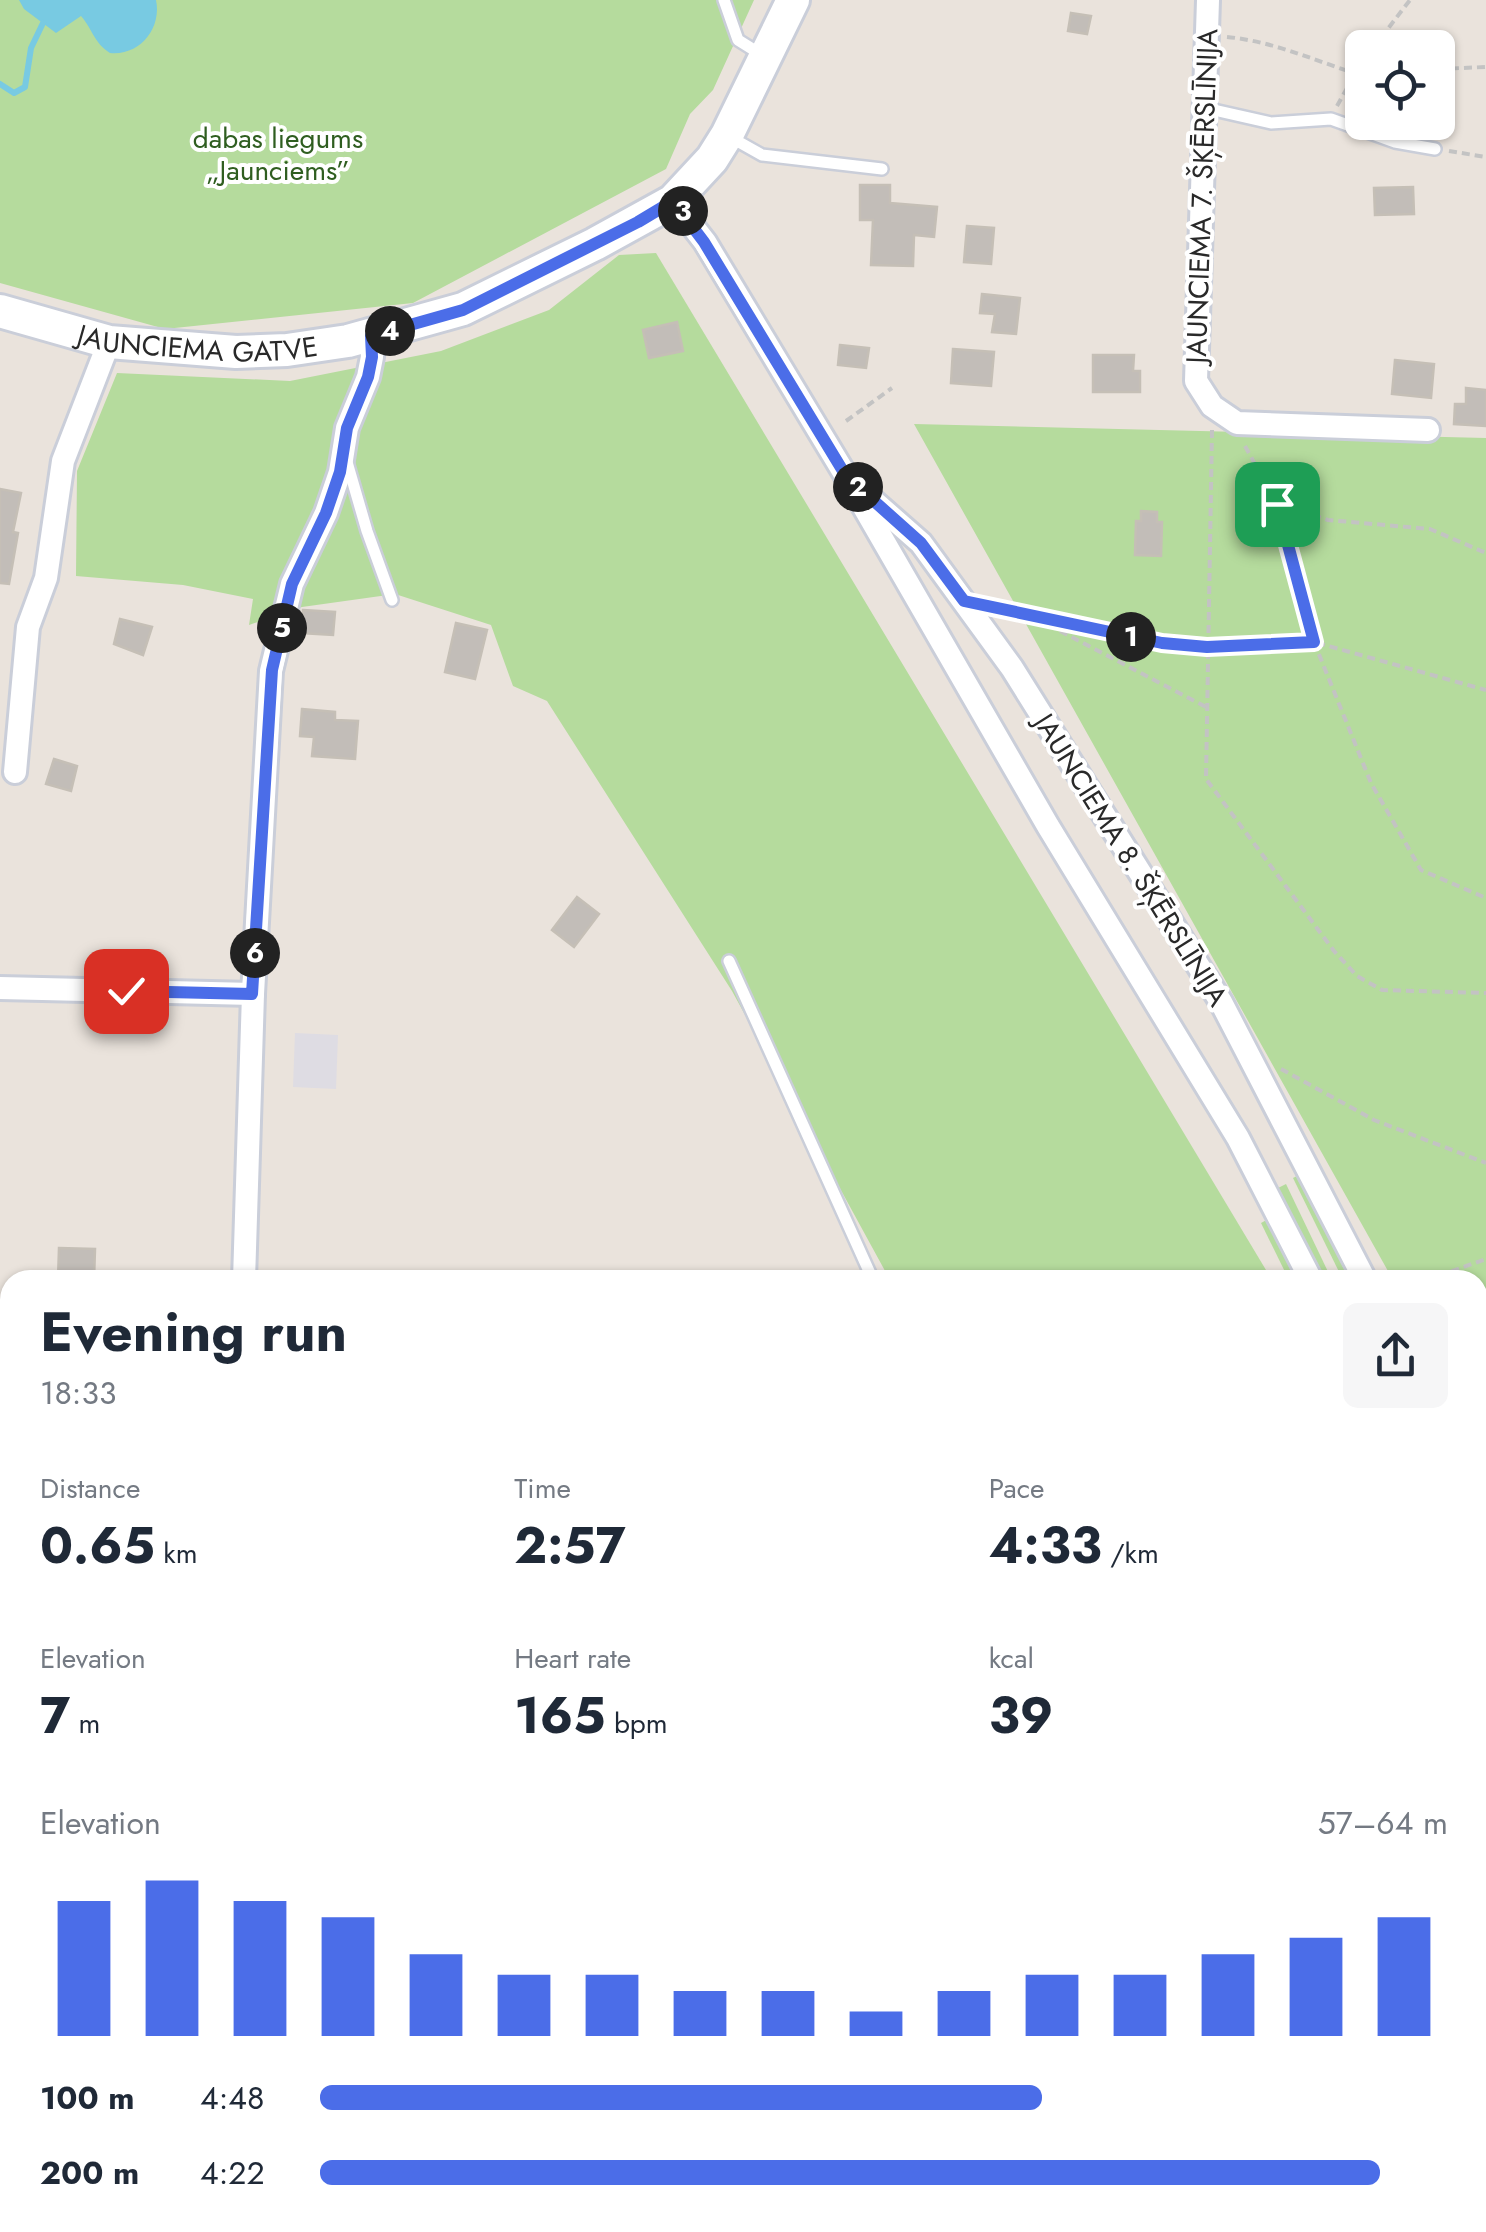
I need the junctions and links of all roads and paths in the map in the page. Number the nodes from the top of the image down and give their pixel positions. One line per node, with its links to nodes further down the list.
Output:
1 (724, 0): 7 (lane)
2 (794, 0): 7 (main road, JAUNCIEMA GATVE)
3 (1208, 0): 6 (street, JAUNCIEMA 7. ŠĶĒRSLĪNIJA)
4 (1410, 0): 5 (path)
5 (1387, 30)
6 (1207, 34): 10 (path); 12 (street, JAUNCIEMA 7. ŠĶĒRSLĪNIJA)
7 (767, 58): 14 (main road, JAUNCIEMA GATVE)
8 (1486, 67): 9 (path)
9 (1455, 68)
10 (1345, 70)
11 (1345, 90): 13 (path)
12 (1205, 108): 13 (lane); 23 (street, JAUNCIEMA 7. ŠĶĒRSLĪNIJA)
13 (1330, 119): 15 (lane)
14 (726, 135): 17 (lane); 18 (main road, JAUNCIEMA GATVE)
15 (1435, 149): 16 (path)
16 (1486, 157)
17 (882, 169)
18 (673, 201): 20 (main road, JAUNCIEMA GATVE); 28 (street, JAUNCIEMA 8. ŠĶĒRSLĪNIJA)
19 (0, 310): 21 (main road, JAUNCIEMA GATVE)
20 (371, 336): 21 (main road, JAUNCIEMA GATVE); 27 (street)
21 (109, 342): 38 (street)
22 (892, 388): 24 (path)
23 (1212, 406): 25 (street); 35 (path)
24 (846, 421)
25 (1238, 423): 26 (street); 29 (path)
26 (1428, 430)
27 (344, 454): 31 (lane); 43 (street)
28 (846, 476): 32 (street, JAUNCIEMA 8. ŠĶĒRSLĪNIJA); 49 (street, JAUNCIEMA 8. ŠĶĒRSLĪNIJA)
29 (1277, 504): 30 (path); 34 (path)
30 (1486, 553)
31 (392, 600)
32 (964, 601): 33 (path); 44 (street, JAUNCIEMA 8. ŠĶĒRSLĪNIJA)
33 (1031, 616): 35 (path); 37 (path)
34 (1314, 642): 35 (path); 36 (path); 39 (path)
35 (1207, 647): 37 (path)
36 (1486, 690)
37 (1206, 706): 42 (path)
38 (15, 772)
39 (1486, 898)
40 (729, 961): 48 (lane)
41 (0, 988): 43 (street)
42 (1486, 993)
43 (252, 994): 47 (street)
44 (1249, 1054): 45 (path); 50 (street, JAUNCIEMA 8. ŠĶĒRSLĪNIJA)
45 (1486, 1163)
46 (1486, 1260): 51 (path)
47 (244, 1270)
48 (868, 1270)
49 (1306, 1270)
50 (1360, 1270)
51 (1456, 1270)

